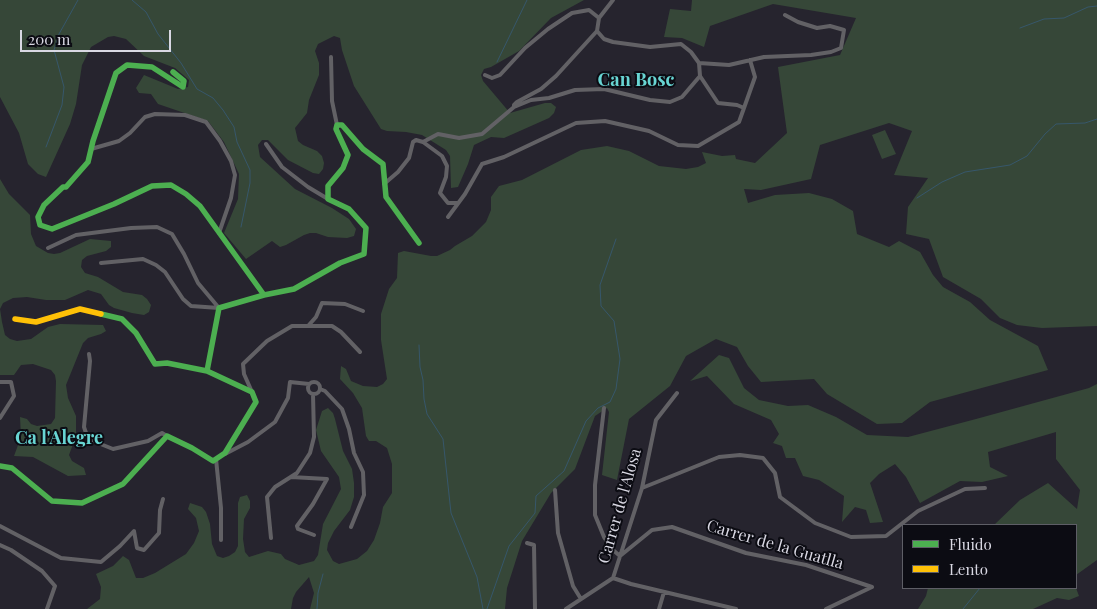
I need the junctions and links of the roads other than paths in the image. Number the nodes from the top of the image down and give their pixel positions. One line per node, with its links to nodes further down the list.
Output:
1 (613, 0): 3 (street)
2 (785, 15): 6 (street)
3 (600, 18): 4 (street); 9 (street)
4 (597, 31): 7 (street); 11 (street)
5 (331, 57): 13 (street)
6 (750, 60): 7 (street); 12 (street)
7 (699, 63): 10 (street)
8 (173, 72): 16 (street)
9 (485, 75)
10 (700, 76): 11 (street); 12 (street)
11 (514, 108): 14 (street)
12 (744, 108): 19 (street)
13 (337, 127): 17 (street); 18 (street)
14 (423, 142): 17 (street); 19 (street)
15 (266, 144): 18 (street)
16 (91, 149): 21 (street); 21 (street)
17 (384, 184): 22 (street)
18 (328, 199): 25 (street)
19 (458, 203): 20 (street)
20 (448, 217)
21 (219, 233): 25 (street)
22 (419, 243)
23 (48, 248): 26 (street)
24 (101, 262): 26 (street)
25 (264, 295): 26 (street)
26 (219, 308): 32 (street)
27 (363, 311): 29 (street)
28 (15, 319): 32 (street)
29 (308, 326): 30 (street); 36 (street)
30 (360, 352)
31 (89, 354): 41 (street)
32 (207, 371): 36 (street)
33 (0, 382): 40 (street)
34 (309, 384): 35 (street); 38 (street); 42 (street)
35 (320, 389): 38 (street); 50 (street)
36 (252, 392): 42 (street)
37 (677, 393): 45 (street, Carrer de l'Alosa)
38 (313, 394): 44 (street)
39 (604, 408): 56 (street)
40 (0, 418)
41 (167, 436): 42 (street); 43 (street)
42 (216, 459): 53 (street)
43 (0, 466)
44 (290, 477): 51 (street); 52 (street)
45 (642, 488): 46 (street); 56 (street, Carrer de l'Alosa)
46 (985, 488)
47 (555, 490): 59 (street)
48 (163, 499): 49 (street)
49 (0, 526)
50 (351, 527)
51 (314, 535)
52 (271, 538)
53 (221, 540)
54 (527, 542): 61 (street)
55 (0, 545): 60 (street)
56 (620, 556): 57 (street, Carrer de l'Alosa); 65 (street, Carrer de la Guatlla)
57 (613, 578): 58 (street); 59 (street, Carrer de l'Alosa)
58 (664, 592): 63 (street); 64 (street)
59 (580, 598): 62 (street, Carrer de l'Alosa)
60 (47, 609)
61 (534, 609)
62 (566, 609)
63 (659, 609)
64 (736, 609)
65 (826, 609)

